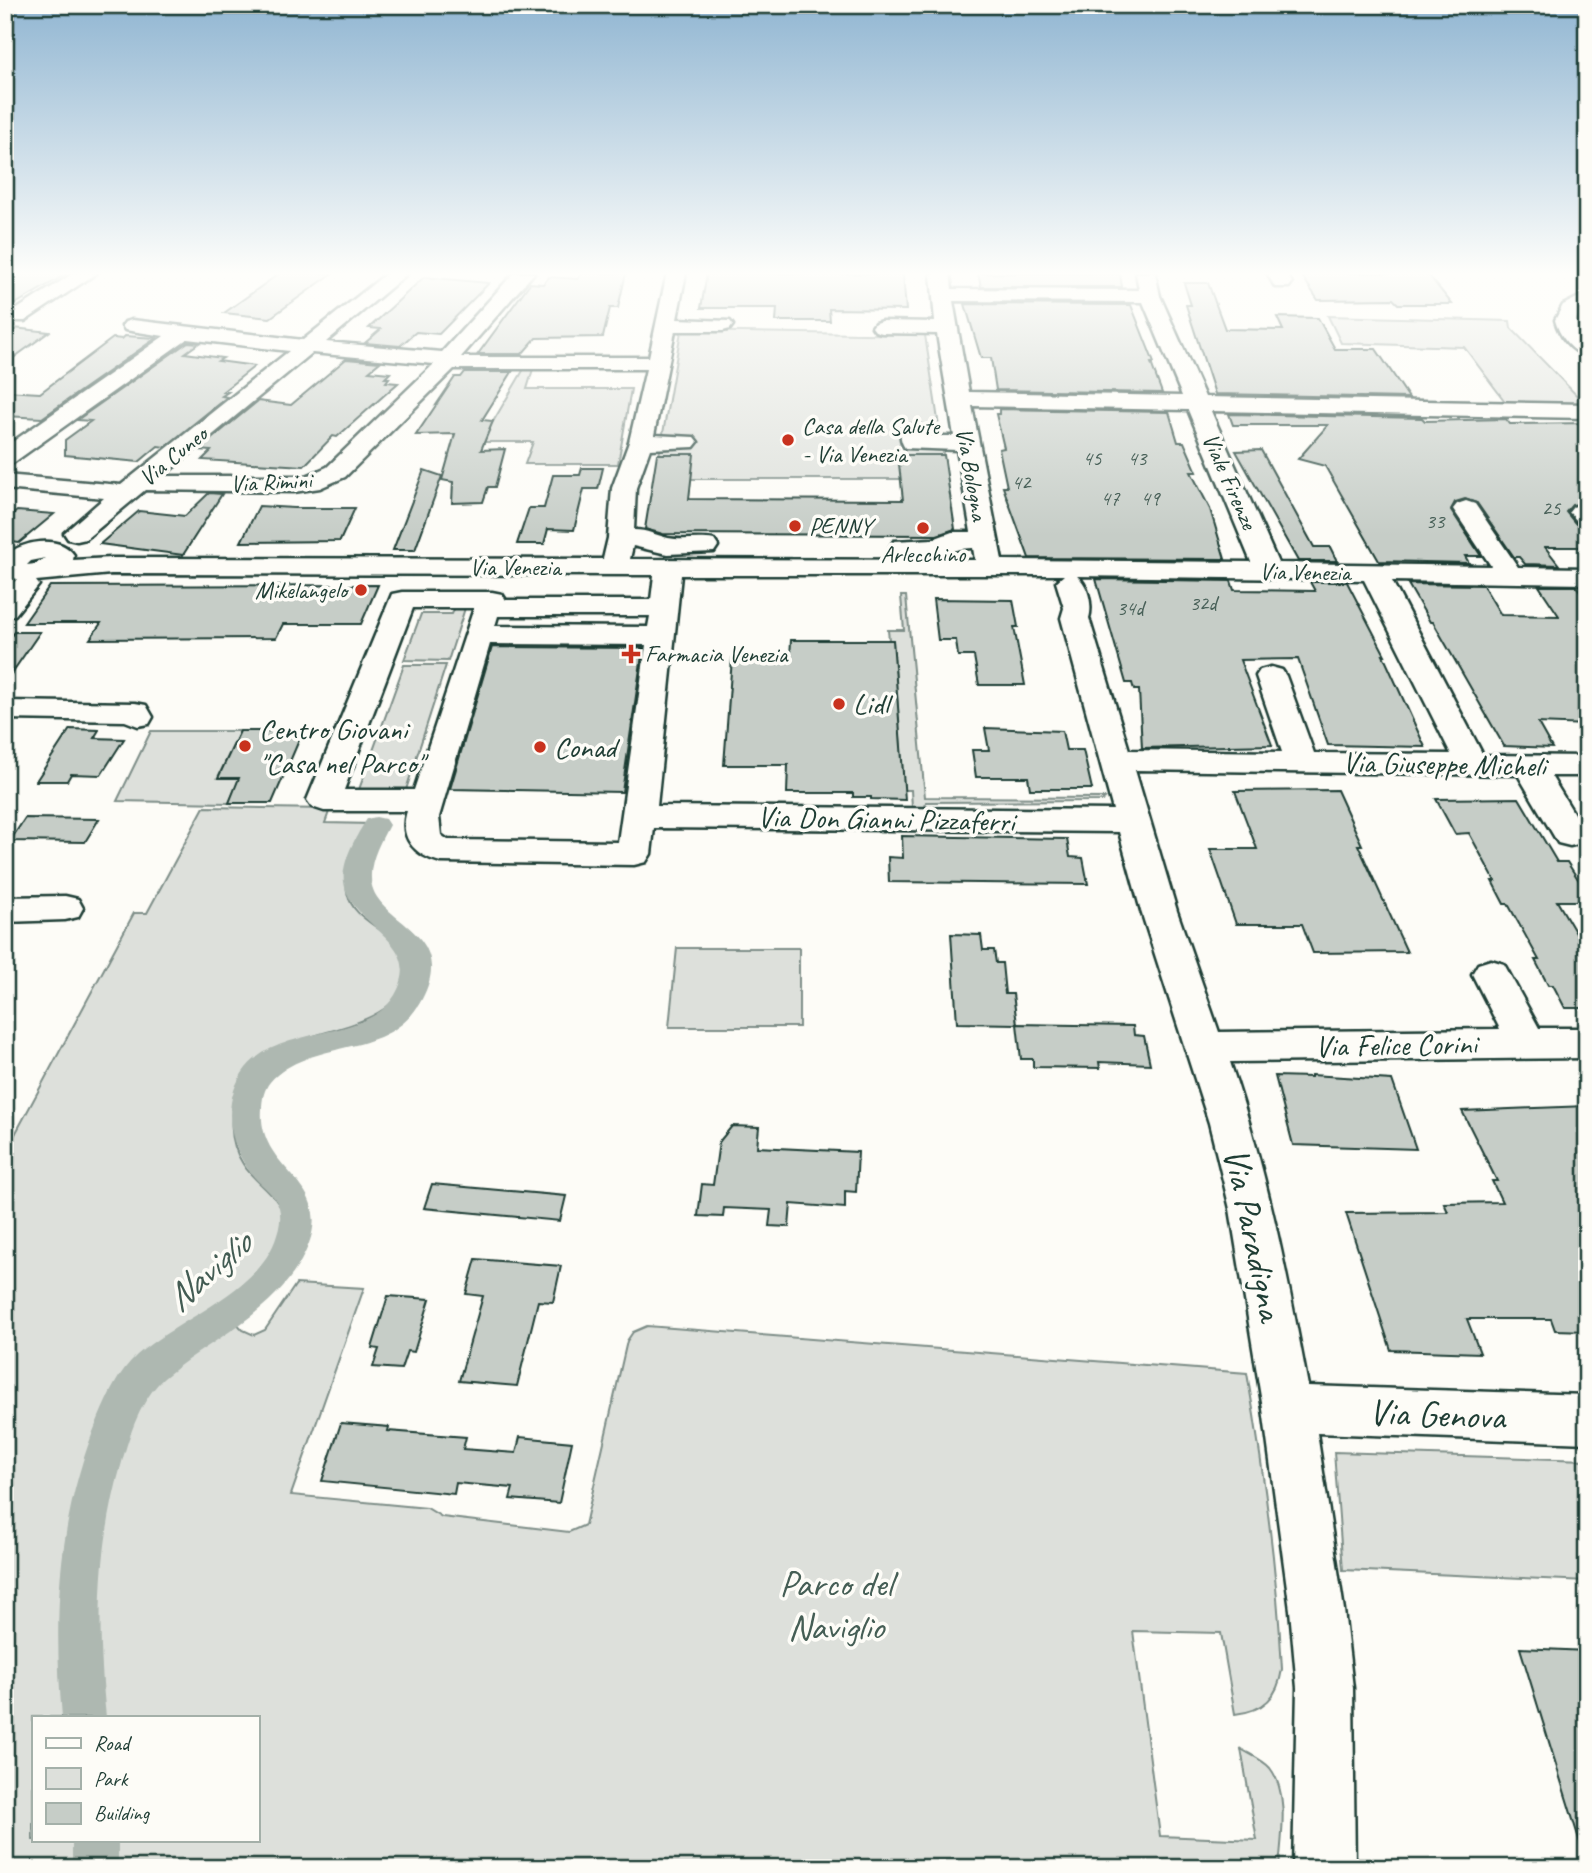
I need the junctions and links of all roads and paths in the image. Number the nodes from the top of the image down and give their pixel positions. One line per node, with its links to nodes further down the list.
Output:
1 (144, 360): 15 (street)
2 (292, 360): 17 (street, Via Cuneo)
3 (442, 360): 6 (street)
4 (952, 360): 8 (street, Via Bologna)
5 (1178, 360): 9 (street, Viale Firenze)
6 (448, 361): 7 (street); 17 (street, Via Rimini)
7 (657, 363): 12 (street)
8 (959, 399): 9 (street); 14 (street, Via Bologna)
9 (1196, 404): 10 (street); 28 (street, Viale Firenze)
10 (1587, 411)
11 (912, 430): 14 (street)
12 (641, 442): 13 (street); 19 (street)
13 (686, 442)
14 (967, 443): 20 (street, Via Bologna)
15 (5, 458)
16 (5, 482): 17 (street, Via Rimini)
17 (132, 488): 21 (street, Via Cuneo)
18 (1466, 509): 30 (street)
19 (621, 538): 20 (street); 24 (street)
20 (984, 540): 27 (street, Via Bologna)
21 (33, 562): 22 (street, Via Venezia); 34 (street, Via Cuneo)
22 (450, 566): 23 (street, Via Venezia); 33 (street)
23 (503, 567): 24 (street, Via Venezia); 35 (street)
24 (615, 567): 25 (street, Via Venezia)
25 (668, 567): 26 (street, Via Venezia); 36 (street)
26 (927, 568): 27 (street, Via Venezia); 32 (street, Via Venezia)
27 (1003, 568): 32 (street, Via Venezia)
28 (1269, 572): 29 (street, Via Venezia); 32 (street, Via Venezia)
29 (1374, 573): 30 (street, Via Venezia); 42 (street)
30 (1510, 575): 31 (street, Via Venezia)
31 (1587, 576)
32 (1054, 585): 40 (street, Via Paradigna)
33 (437, 600): 35 (street); 45 (street)
34 (5, 609)
35 (486, 614): 36 (street); 45 (street)
36 (664, 622): 46 (street)
37 (1271, 676): 41 (street, Via Giuseppe Micheli)
38 (5, 710): 39 (street)
39 (138, 717)
40 (1115, 760): 41 (street, Via Giuseppe Micheli); 47 (street, Via Paradigna)
41 (1301, 762): 42 (street, Via Giuseppe Micheli)
42 (1472, 764): 43 (street, Via Giuseppe Micheli)
43 (1528, 765): 44 (street, Via Giuseppe Micheli); 48 (street)
44 (1587, 766)
45 (427, 801): 46 (street)
46 (640, 817): 47 (street, Via Don Gianni Pizzaferri)
47 (1133, 821): 54 (street, Via Paradigna)
48 (1570, 835)
49 (65, 908): 50 (street)
50 (5, 910)
51 (1491, 974): 52 (street)
52 (1527, 1043): 53 (street, Via Felice Corini); 54 (street, Via Felice Corini)
53 (1587, 1043)
54 (1206, 1047): 55 (street, Via Paradigna)
55 (1288, 1409): 56 (street, Via Genova); 57 (street, Via Paradigna)
56 (1587, 1419)
57 (1324, 1868)

